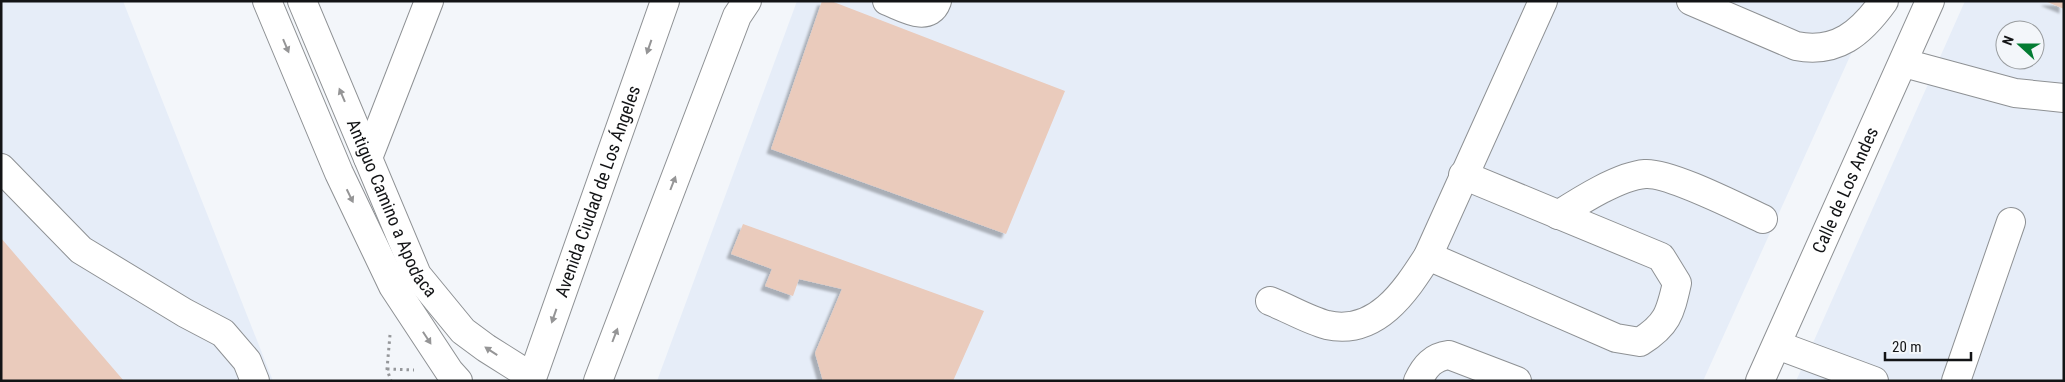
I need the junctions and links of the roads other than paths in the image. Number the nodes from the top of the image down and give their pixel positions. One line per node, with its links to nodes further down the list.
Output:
1 (267, 1): 25 (main road, Antiguo Camino a Apodaca, one-way to 25)
2 (302, 1): 14 (main road, Antiguo Camino a Apodaca, one-way to 2)
3 (430, 1): 14 (main road)
4 (665, 1): 23 (main road, Avenida Ciudad de Los Ángeles, one-way to 23)
5 (887, 1): 6 (main road)
6 (937, 1)
7 (1543, 1): 16 (main road)
8 (1692, 1): 9 (main road)
9 (1884, 1)
10 (1930, 1): 12 (main road, Calle de Los Andes)
11 (742, 9): 26 (main road, one-way to 11)
12 (1904, 63): 13 (main road); 22 (main road, Calle de Los Andes)
13 (2064, 98)
14 (368, 158): 23 (main road, Antiguo Camino a Apodaca, one-way to 14)
15 (1, 168): 24 (main road)
16 (1463, 175): 17 (main road); 20 (main road)
17 (1558, 215): 18 (main road); 20 (main road)
18 (1763, 219)
19 (2011, 222): 31 (main road)
20 (1428, 256): 21 (main road)
21 (1270, 301)
22 (1777, 345): 29 (main road, Calle de Los Andes); 30 (main road)
23 (532, 379)
24 (255, 381)
25 (458, 381)
26 (598, 381)
27 (1418, 381): 28 (main road)
28 (1518, 381)
29 (1760, 381)
30 (1874, 381)
31 (1956, 381)

